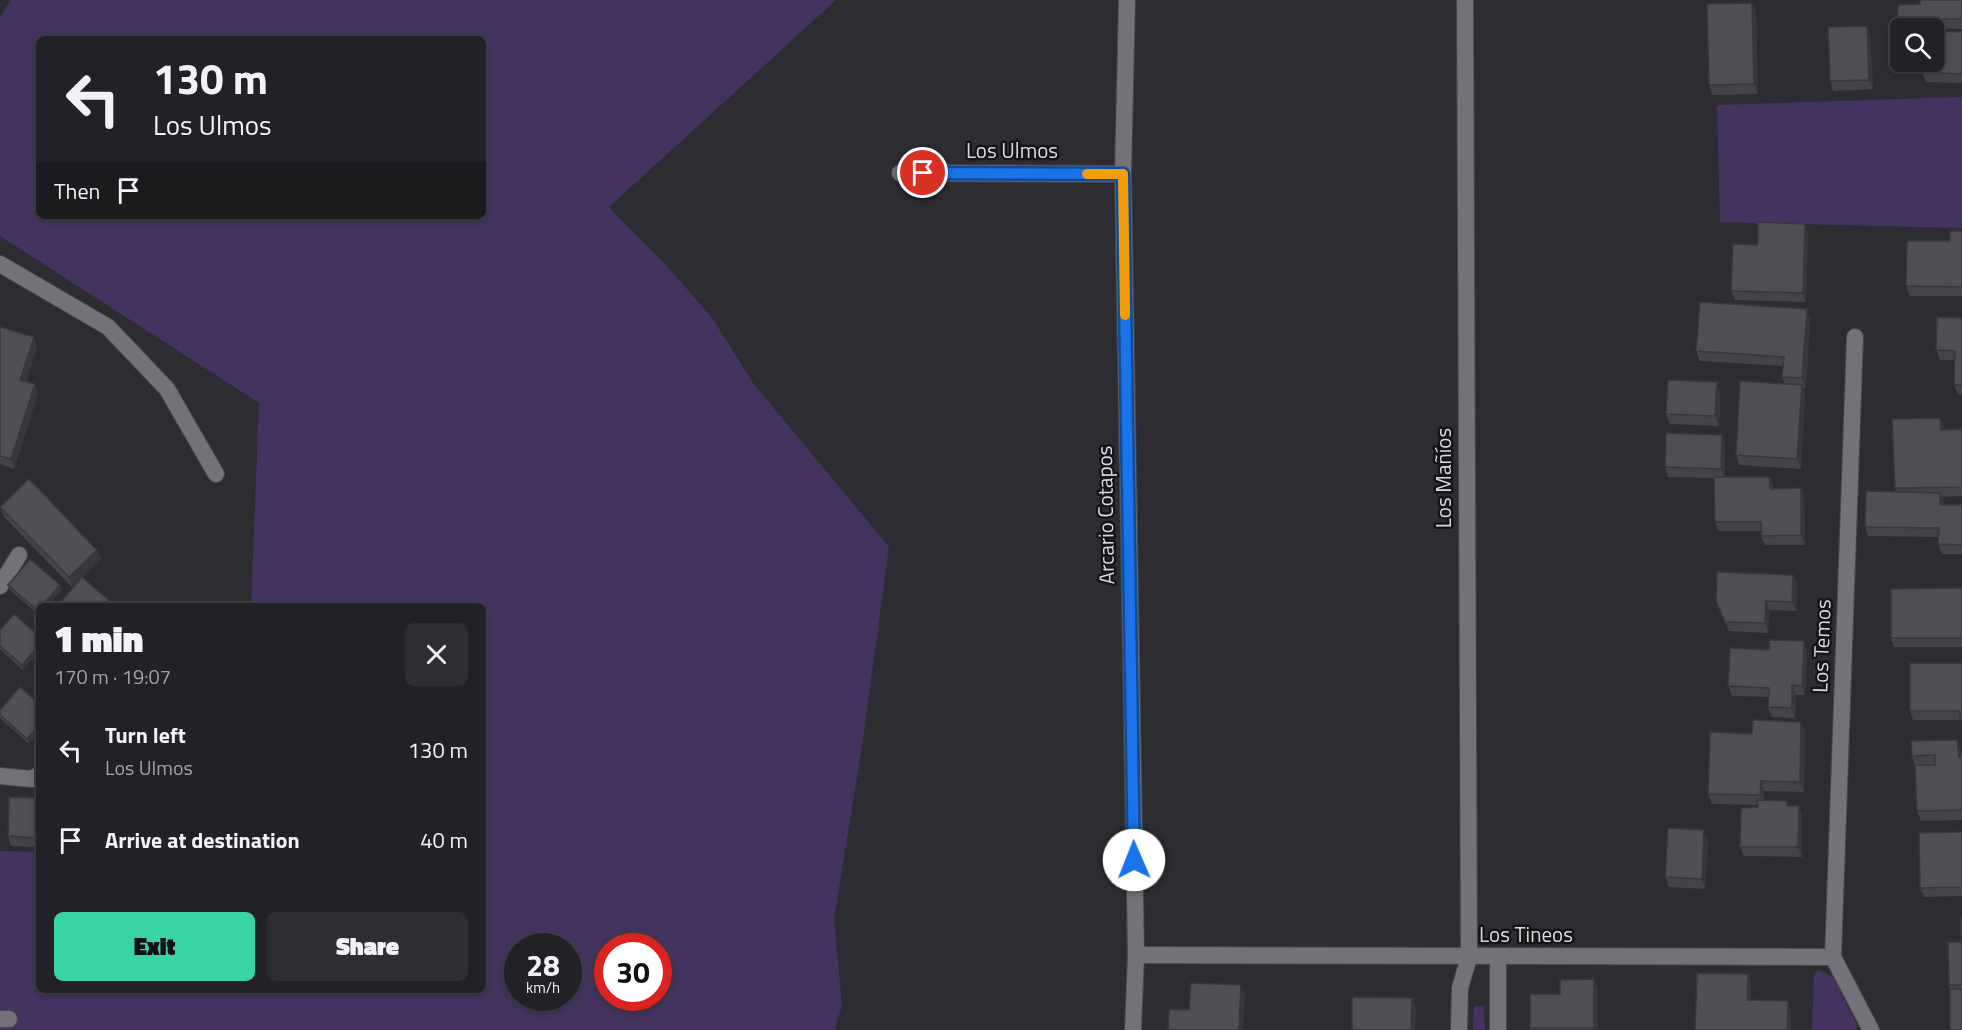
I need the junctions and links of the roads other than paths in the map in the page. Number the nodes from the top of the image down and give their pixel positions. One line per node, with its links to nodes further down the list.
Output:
1 (1127, 0): 4 (street, Arcario Cotapos)
2 (1465, 0): 13 (street, Los Mañíos)
3 (900, 173): 4 (street, Los Ulmos)
4 (1123, 174): 12 (street, Arcario Cotapos)
5 (0, 264): 7 (street)
6 (1855, 337): 14 (street, Los Temos)
7 (216, 474)
8 (19, 555): 9 (street)
9 (0, 586)
10 (0, 776): 11 (street)
11 (36, 776)
12 (1136, 955): 13 (street, Los Tineos); 16 (street, Arcario Cotapos)
13 (1469, 957): 15 (street, Los Tineos); 17 (street, Los Mañíos)
14 (1833, 957): 15 (street, Los Tineos); 19 (street)
15 (1498, 958): 18 (street)
16 (1133, 1030)
17 (1459, 1030)
18 (1498, 1030)
19 (1871, 1030)

